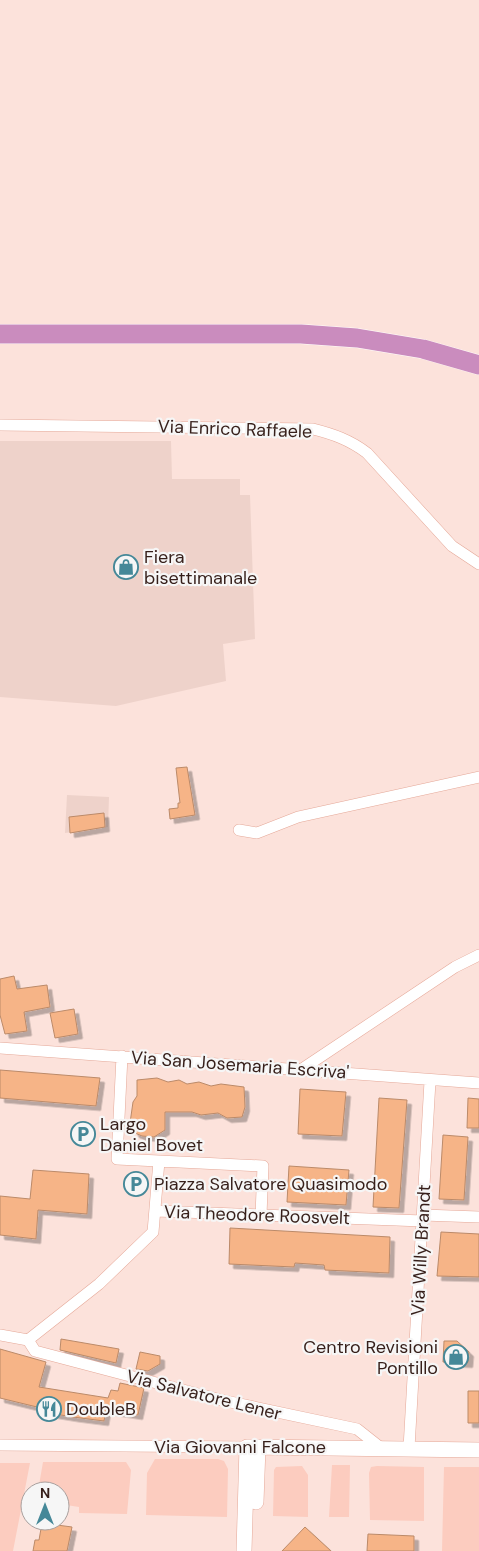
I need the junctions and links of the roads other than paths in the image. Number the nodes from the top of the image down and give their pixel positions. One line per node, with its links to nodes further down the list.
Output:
1 (0, 334): 2 (highway)
2 (479, 365)
3 (0, 425): 4 (street, Via Enrico Raffaele)
4 (479, 564)
5 (479, 777): 6 (street)
6 (239, 830)
7 (479, 955): 10 (street)
8 (0, 1048): 9 (street, Via San Josemaria Escriva')
9 (122, 1056): 10 (street, Via San Josemaria Escriva'); 13 (street)
10 (302, 1069): 11 (street, Via San Josemaria Escriva')
11 (430, 1081): 12 (street, Via San Josemaria Escriva'); 17 (street, Via Willy Brandt)
12 (479, 1083)
13 (159, 1161): 14 (street); 15 (street)
14 (156, 1211): 15 (street, Via Theodore Roosvelt); 19 (street, Via Theodore Roosvelt)
15 (261, 1215): 17 (street, Via Theodore Roosvelt)
16 (479, 1217): 17 (street, Via Theodore Roosvelt)
17 (423, 1218): 23 (street, Via Willy Brandt)
18 (0, 1335): 19 (street)
19 (28, 1340): 22 (street, Via Salvatore Lener)
20 (0, 1445): 21 (street, Via Giovanni Falcone)
21 (253, 1447): 22 (street, Via Giovanni Falcone); 25 (street); 26 (street)
22 (381, 1448): 23 (street, Via Giovanni Falcone)
23 (409, 1448): 24 (street, Via Giovanni Falcone)
24 (479, 1450)
25 (244, 1551)
26 (254, 1551)

